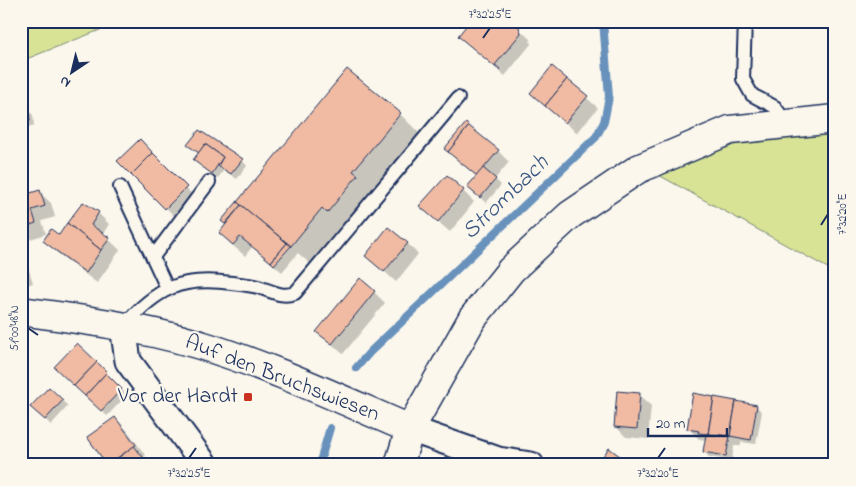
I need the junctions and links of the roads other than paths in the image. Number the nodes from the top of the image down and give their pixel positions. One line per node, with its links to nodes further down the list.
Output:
1 (745, 21): 4 (lane)
2 (458, 98): 8 (lane)
3 (835, 119): 4 (main road)
4 (786, 123): 11 (main road)
5 (209, 182): 7 (lane)
6 (120, 187): 7 (lane)
7 (153, 257): 8 (lane)
8 (167, 288): 10 (lane)
9 (21, 310): 10 (main road, Auf den Bruchswiesen)
10 (123, 326): 11 (main road, Auf den Bruchswiesen); 12 (street)
11 (410, 429): 13 (main road); 14 (street)
12 (205, 465)
13 (399, 465)
14 (531, 465)

